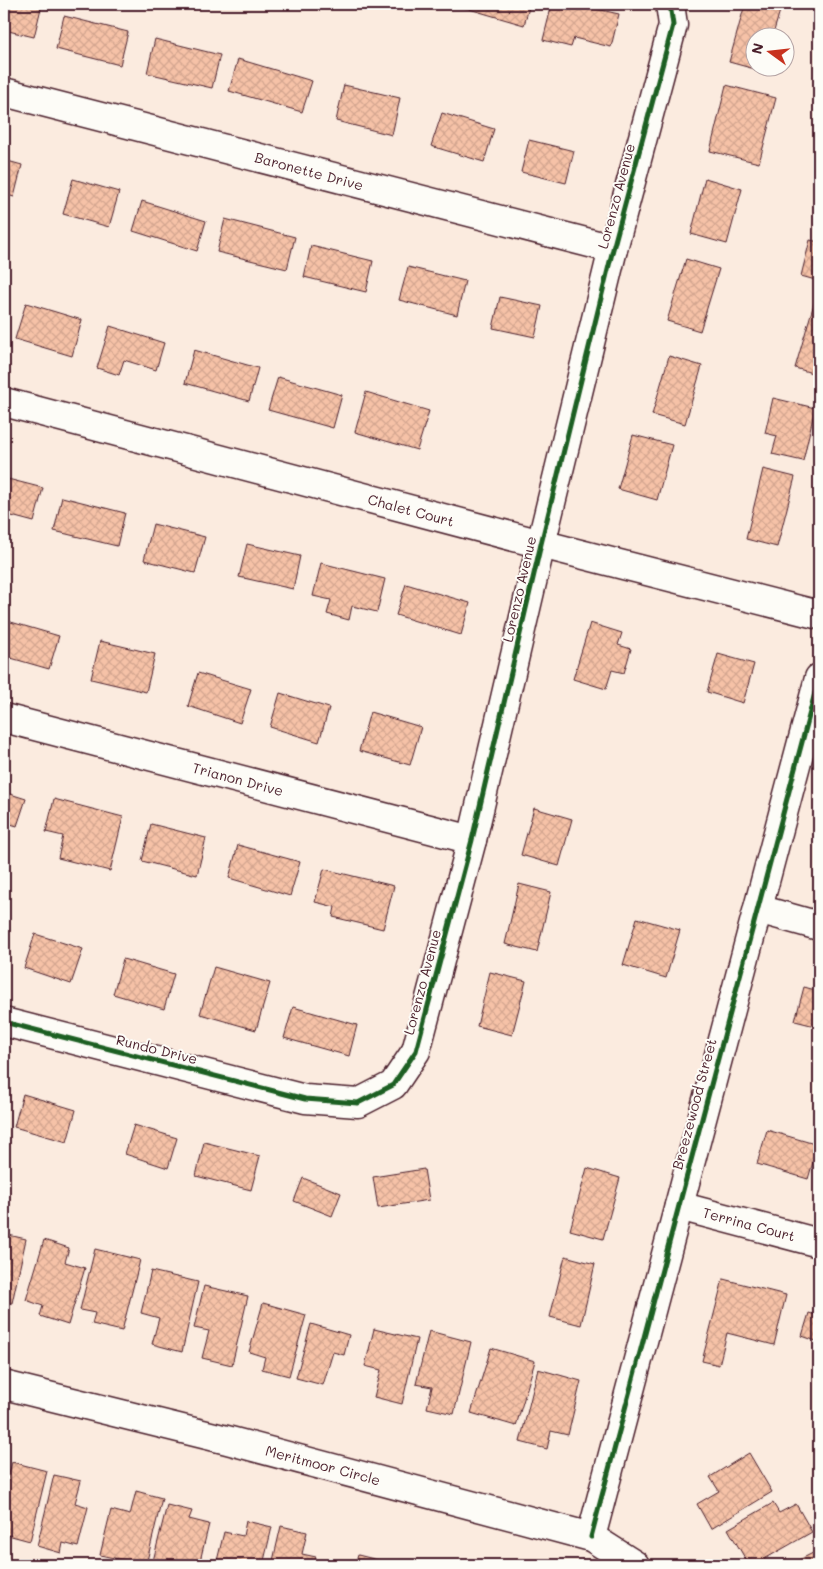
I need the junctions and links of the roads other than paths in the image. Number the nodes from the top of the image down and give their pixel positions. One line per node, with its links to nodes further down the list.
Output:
1 (670, 4): 3 (street, Lorenzo Avenue)
2 (4, 92): 3 (street, Baronette Drive)
3 (613, 249): 5 (street, Lorenzo Avenue)
4 (4, 402): 5 (street, Chalet Court)
5 (542, 544): 6 (street, Chalet Court); 9 (street, Lorenzo Avenue)
6 (819, 615)
7 (819, 678): 10 (street, Breezewood Street)
8 (4, 718): 9 (street, Trianon Drive)
9 (472, 840): 13 (street, Lorenzo Avenue)
10 (758, 910): 11 (street); 14 (street, Breezewood Street)
11 (819, 926)
12 (4, 1022): 13 (street, Rundo Drive)
13 (306, 1099)
14 (679, 1206): 15 (street, Terrina Court); 17 (street, Breezewood Street)
15 (819, 1242)
16 (4, 1385): 17 (street, Meritmoor Circle)
17 (591, 1537): 18 (street, Meritmoor Circle)
18 (636, 1565)

